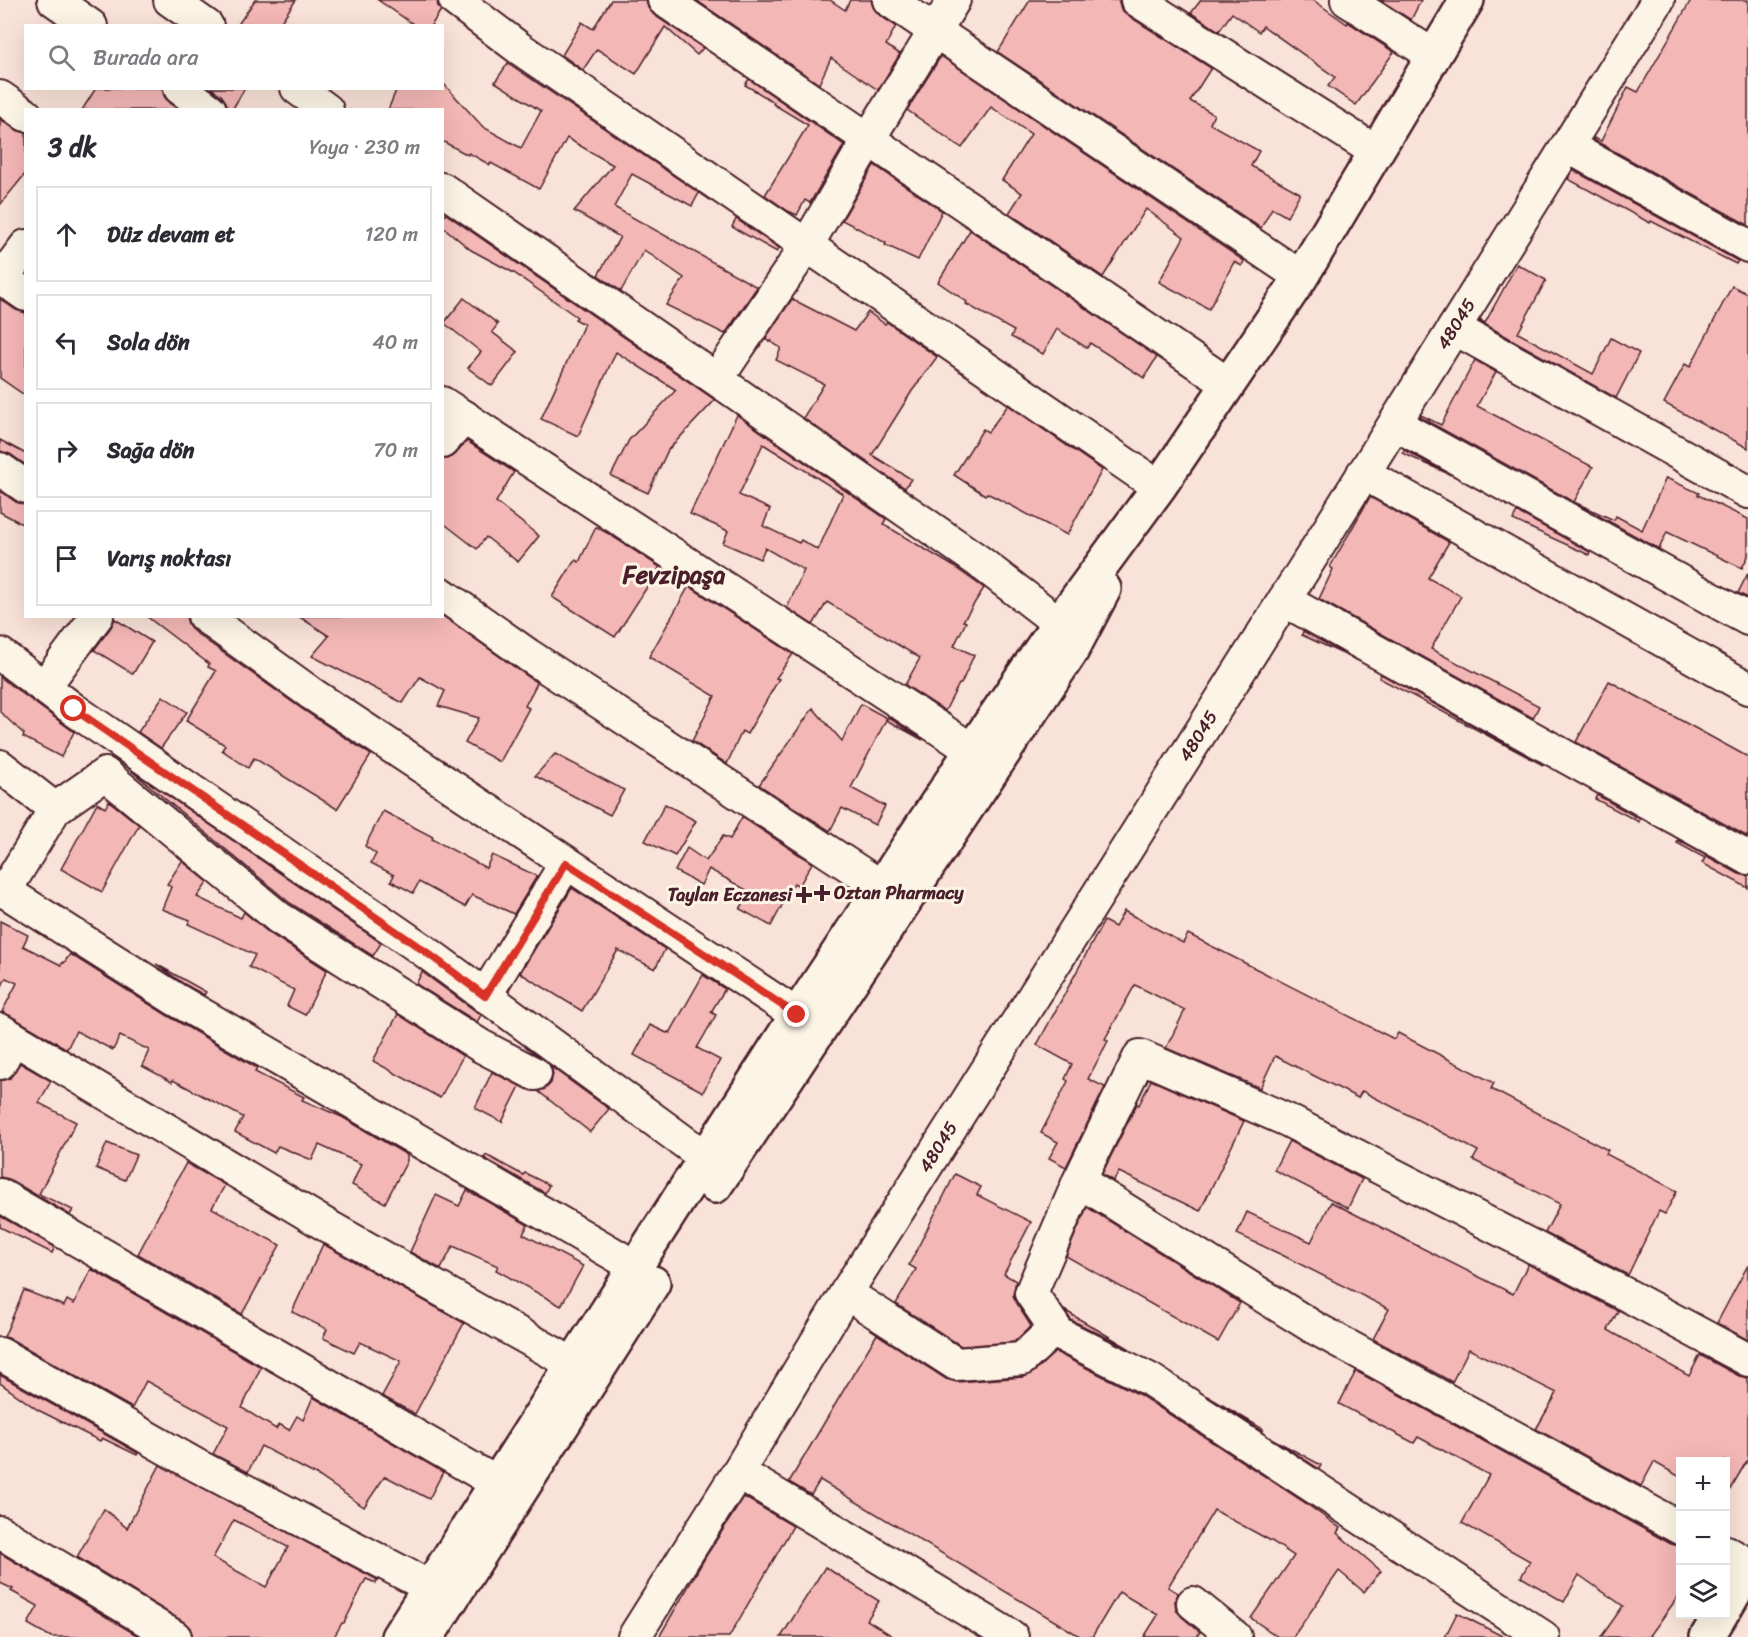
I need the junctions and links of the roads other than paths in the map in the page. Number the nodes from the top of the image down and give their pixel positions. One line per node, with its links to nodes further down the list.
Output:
1 (54, 0): 11 (street)
2 (170, 0): 12 (street)
3 (455, 0): 25 (street)
4 (664, 0): 21 (street)
5 (889, 0): 13 (street)
6 (954, 0): 13 (street)
7 (1137, 0): 23 (street)
8 (1347, 0): 14 (street)
9 (1467, 0): 14 (main road)
10 (1658, 0): 22 (street, 48045)
11 (88, 24)
12 (204, 24)
13 (935, 31): 21 (street); 28 (street)
14 (1434, 56): 23 (main road)
15 (183, 90): 18 (street)
16 (300, 90): 19 (street)
17 (0, 97): 20 (street)
18 (207, 108)
19 (324, 108)
20 (24, 114)
21 (868, 140): 25 (street); 32 (street)
22 (1567, 146): 26 (street); 30 (street, 48045)
23 (1375, 151): 28 (main road)
24 (444, 190): 31 (street)
25 (807, 245): 31 (street); 39 (street)
26 (1748, 246)
27 (24, 250): 29 (street)
28 (1301, 277): 32 (main road)
29 (9, 283)
30 (1454, 328): 34 (street, 48045); 40 (street)
31 (717, 379): 46 (street)
32 (1228, 384): 39 (main road)
33 (454, 410): 35 (street); 50 (street)
34 (1395, 424): 37 (street, 48045); 45 (street)
35 (444, 437)
36 (0, 469): 38 (street)
37 (1363, 473): 42 (street, 48045); 49 (street)
38 (24, 486)
39 (1159, 487): 46 (main road); 83 (main road)
40 (1748, 492)
41 (444, 595): 55 (street)
42 (1284, 600): 53 (street); 65 (street, 48045)
43 (96, 618): 48 (street)
44 (207, 618): 54 (street)
45 (1748, 619)
46 (1059, 623): 50 (main road)
47 (0, 654): 48 (street)
48 (44, 687): 57 (street)
49 (1748, 688)
50 (972, 750): 55 (main road)
51 (0, 766): 52 (street)
52 (55, 809): 56 (street); 60 (street)
53 (1748, 858)
54 (566, 863): 57 (street); 58 (street)
55 (882, 887): 58 (main road)
56 (2, 889): 64 (street)
57 (485, 996): 61 (street)
58 (797, 1015): 61 (main road)
59 (4, 1043): 69 (street)
60 (535, 1074)
61 (706, 1158): 64 (main road)
62 (1079, 1181): 66 (street); 68 (street); 72 (street)
63 (0, 1196): 71 (street)
64 (636, 1267): 69 (main road)
65 (846, 1293): 66 (street); 70 (street, 48045)
66 (1059, 1334): 87 (street)
67 (0, 1354): 77 (street)
68 (1748, 1360)
69 (573, 1364): 71 (main road)
70 (738, 1472): 84 (street, 48045); 85 (street)
71 (497, 1482): 77 (main road)
72 (1676, 1526)
73 (0, 1532): 81 (street)
74 (1730, 1555): 75 (street)
75 (1748, 1564)
76 (1748, 1569): 78 (main road)
77 (430, 1587): 82 (main road)
78 (1730, 1599)
79 (1193, 1603): 86 (street)
80 (1718, 1619): 88 (main road)
81 (175, 1637)
82 (398, 1637)
83 (427, 1637)
84 (634, 1637)
85 (1012, 1637)
86 (1235, 1637)
87 (1543, 1637)
88 (1707, 1637)

